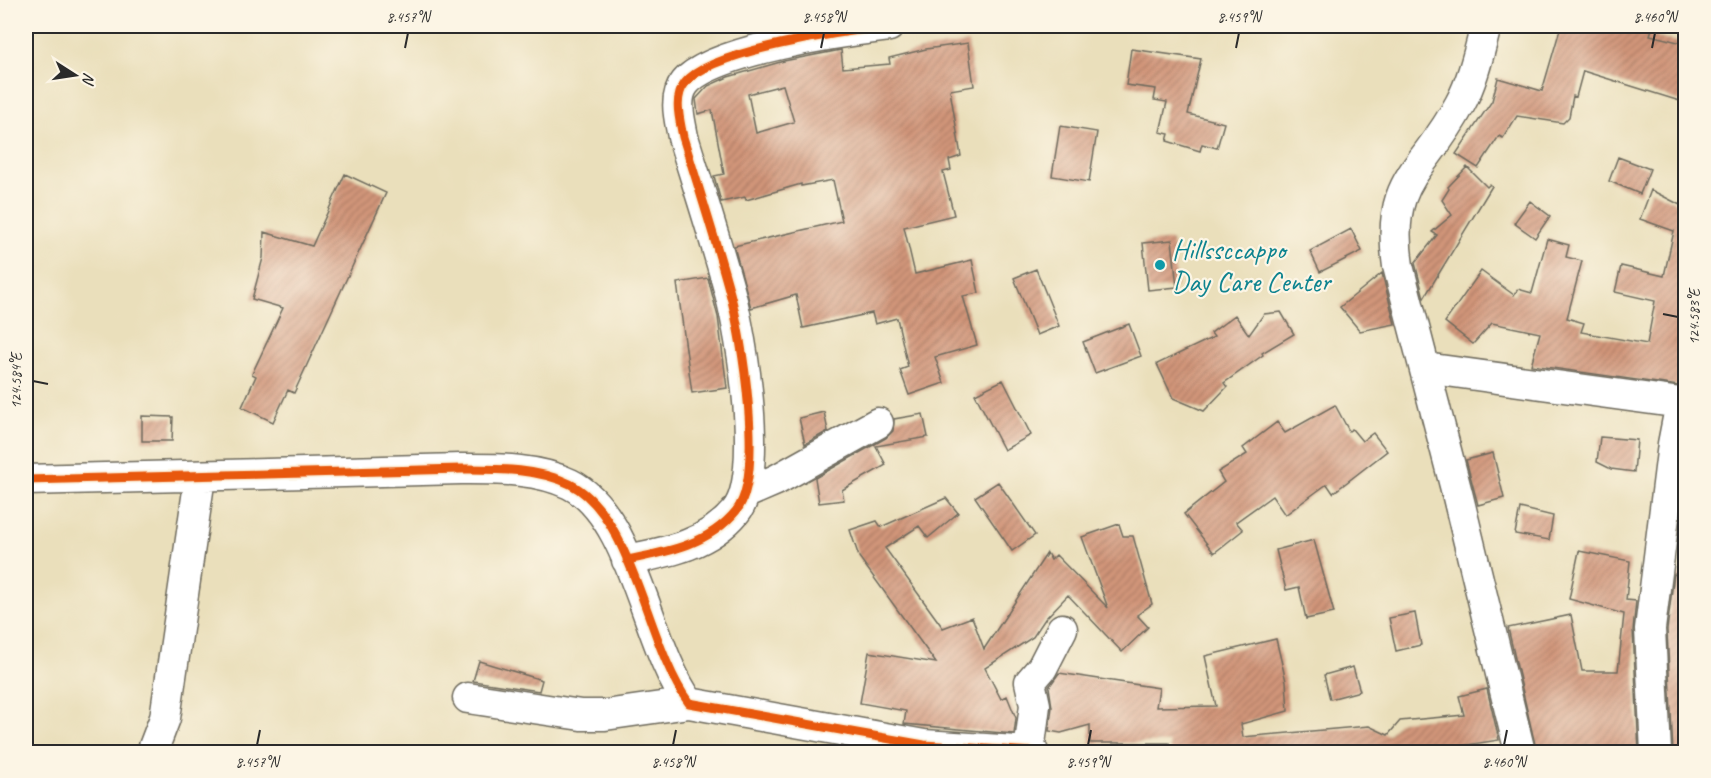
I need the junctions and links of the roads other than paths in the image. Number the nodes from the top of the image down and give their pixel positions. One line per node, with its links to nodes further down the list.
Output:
1 (889, 26): 8 (street)
2 (1486, 26): 3 (street)
3 (1425, 368): 4 (street); 15 (street)
4 (1683, 403): 16 (street)
5 (878, 423): 8 (street)
6 (200, 477): 7 (street); 9 (street); 14 (street)
7 (26, 480)
8 (746, 493): 9 (street)
9 (627, 560): 12 (street)
10 (1062, 629): 13 (street)
11 (468, 698): 12 (street)
12 (689, 703): 13 (street)
13 (1018, 752)
14 (152, 753)
15 (1520, 753)
16 (1656, 753)

